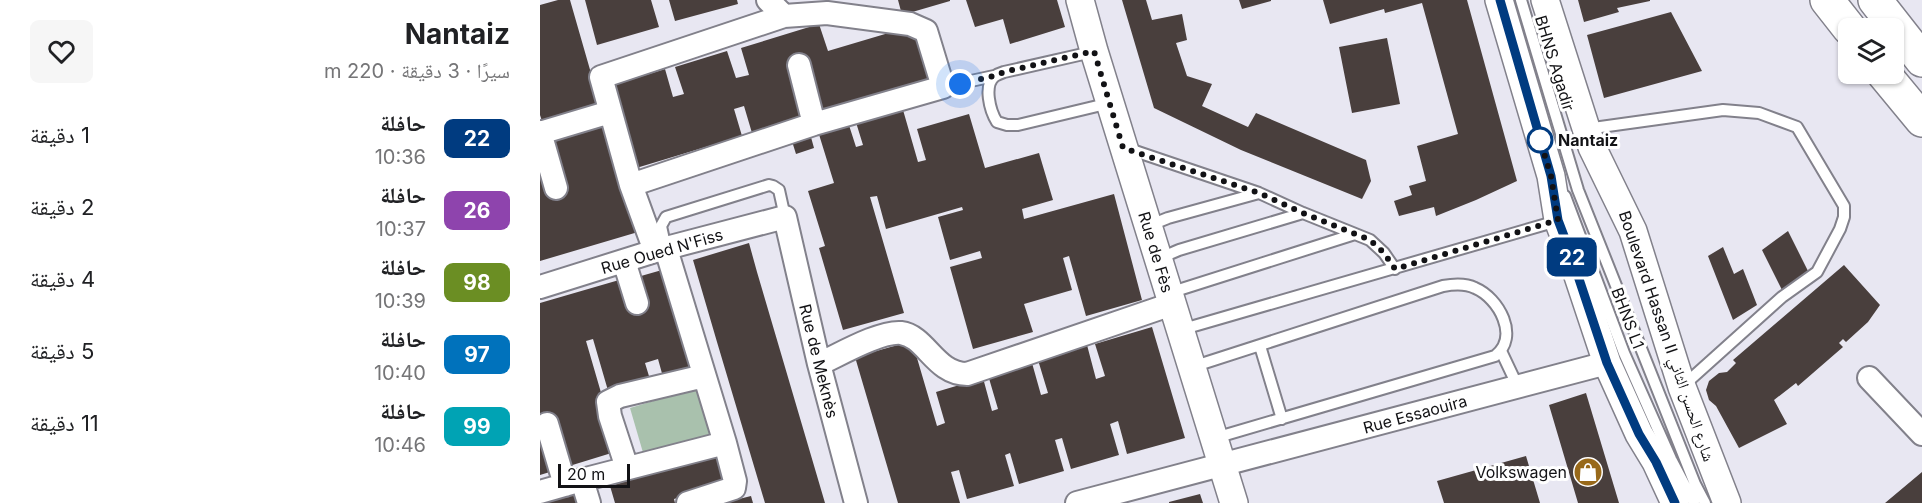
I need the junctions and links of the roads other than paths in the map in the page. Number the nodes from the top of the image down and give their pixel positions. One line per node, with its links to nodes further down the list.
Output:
1 (1080, 0): 10 (street, Rue de Fès)
2 (1500, 0): 29 (street)
3 (1508, 0): 64 (lane, BHNS L1)
4 (1521, 0): 65 (lane, BHNS Agadir)
5 (1545, 0): 20 (street, Boulevard Hassan II شارع الحسن الثاني)
6 (1827, 0): 9 (main road)
7 (1875, 0): 11 (main road)
8 (776, 8): 15 (street); 17 (street)
9 (1841, 18)
10 (1094, 51): 13 (lane); 16 (street, Rue de Fès)
11 (1922, 60)
12 (799, 65): 19 (street)
13 (994, 76): 15 (lane); 16 (lane)
14 (1893, 84): 18 (main road)
15 (944, 87): 19 (street)
16 (1110, 103): 22 (street, Rue de Fès)
17 (610, 112): 21 (street); 24 (street)
18 (1919, 113)
19 (814, 124): 24 (street)
20 (1586, 129): 48 (street, Boulevard Hassan II شارع الحسن الثاني); 48 (lane)
21 (540, 133): 23 (street)
22 (1123, 148): 26 (lane); 30 (street, Rue de Fès)
23 (544, 161): 25 (street)
24 (631, 184): 32 (street)
25 (556, 188)
26 (1259, 193): 27 (lane); 30 (lane)
27 (1303, 213): 31 (lane); 33 (lane)
28 (785, 217): 32 (street, Rue Oued N'Fiss); 32 (lane); 43 (street, Rue de Meknès)
29 (1558, 220): 35 (lane); 42 (street)
30 (1148, 226): 33 (street, Rue de Fès)
31 (1355, 234): 35 (lane); 37 (lane)
32 (661, 250): 34 (street, Rue Oued N'Fiss); 45 (street)
33 (1158, 259): 37 (street, Rue de Fès)
34 (624, 261): 36 (street, Rue Oued N'Fiss); 38 (street)
35 (1395, 269): 39 (lane)
36 (540, 287)
37 (1170, 299): 39 (street, Rue de Fès); 43 (street)
38 (637, 303)
39 (1180, 330): 44 (street, Rue de Fès)
40 (1260, 346): 41 (lane); 44 (lane); 49 (lane)
41 (1501, 351): 47 (lane); 49 (lane)
42 (1607, 363): 47 (street, Rue Essaouira); 63 (street)
43 (819, 364): 60 (street, Rue de Meknès)
44 (1191, 367): 52 (street, Rue de Fès)
45 (704, 376): 53 (street); 55 (street)
46 (1869, 378): 51 (street)
47 (1518, 387): 54 (street, Rue Essaouira)
48 (1682, 387): 66 (street, Boulevard Hassan II شارع الحسن الثاني)
49 (1282, 420): 52 (lane)
50 (547, 424): 56 (street)
51 (1922, 435)
52 (1213, 439): 54 (street, Rue de Fès)
53 (725, 443): 55 (street); 59 (street)
54 (1221, 465): 61 (street, Rue Essaouira); 62 (street, Rue de Fès)
55 (627, 468): 56 (street)
56 (573, 482): 57 (street); 58 (street)
57 (540, 492)
58 (589, 503)
59 (688, 503)
60 (856, 503)
61 (1077, 503)
62 (1234, 503)
63 (1675, 503)
64 (1694, 503)
65 (1705, 503)
66 (1727, 503)

